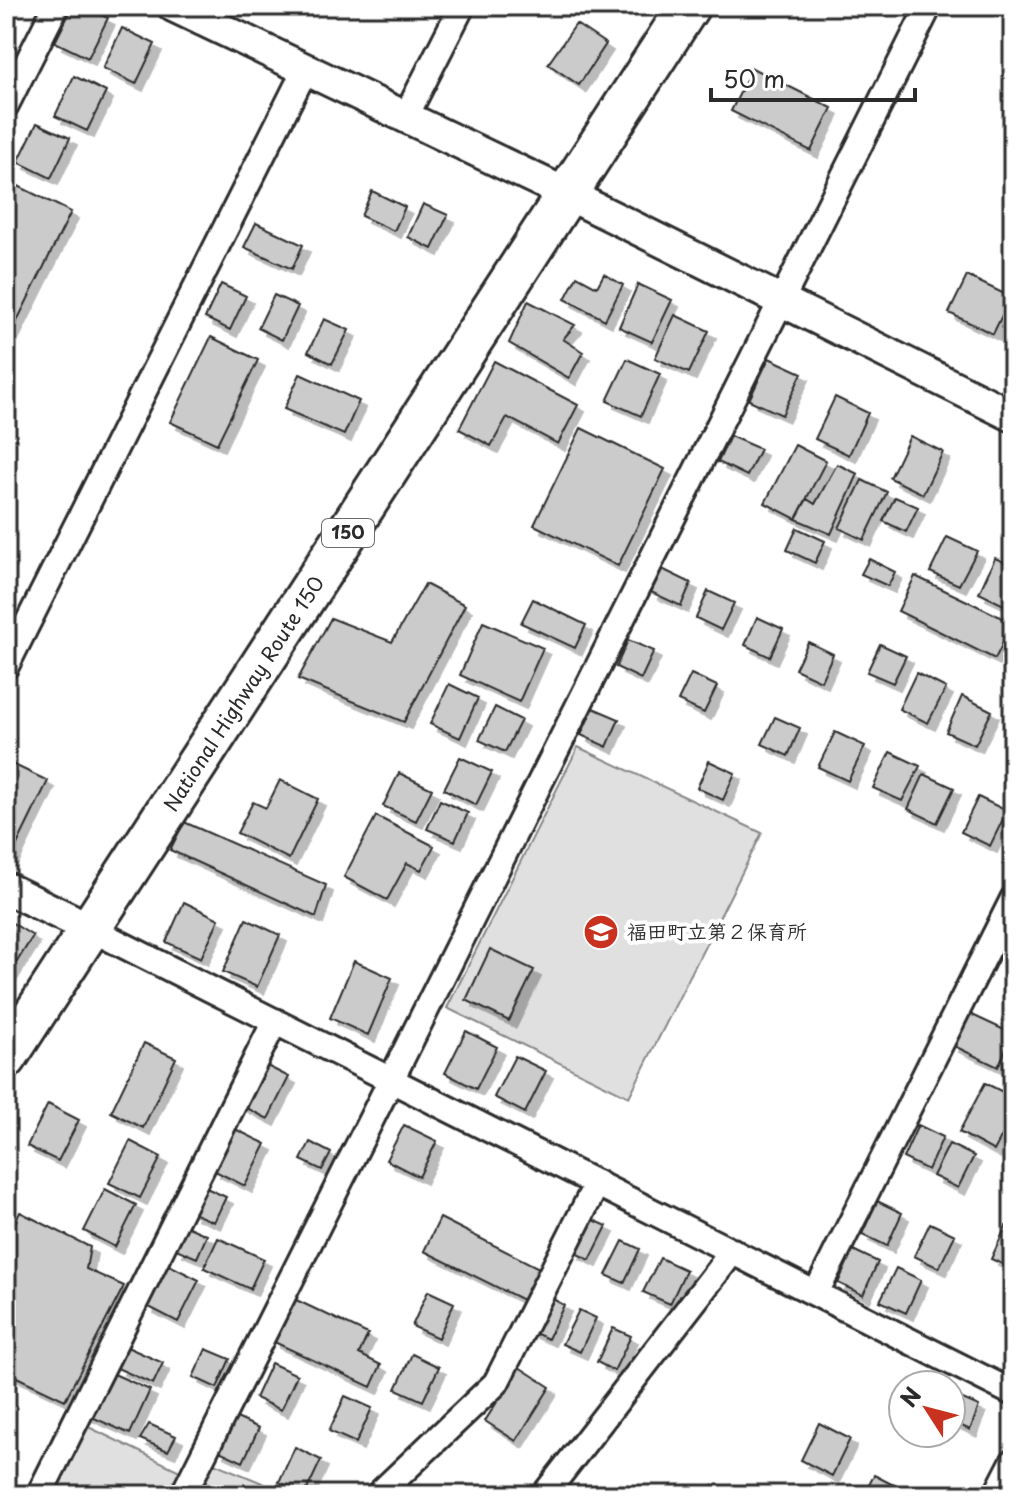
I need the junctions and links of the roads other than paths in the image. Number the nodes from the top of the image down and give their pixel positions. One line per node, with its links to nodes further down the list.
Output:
1 (56, 6): 7 (street)
2 (173, 6): 6 (street)
3 (462, 6): 8 (street)
4 (689, 6): 9 (highway, National Highway Route 150 / 150)
5 (929, 6): 10 (street)
6 (306, 68): 8 (street); 12 (street)
7 (6, 105)
8 (406, 116): 9 (street)
9 (567, 194): 10 (street); 15 (highway, National Highway Route 150 / 150)
10 (782, 301): 11 (street); 18 (street)
11 (1013, 416)
12 (6, 666)
13 (6, 888): 15 (street)
14 (1013, 899): 21 (street)
15 (91, 929): 16 (street); 17 (highway, National Highway Route 150 / 150)
16 (275, 1021): 18 (street); 25 (street)
17 (6, 1058)
18 (391, 1080): 19 (street); 26 (street)
19 (597, 1183): 20 (street); 24 (street)
20 (733, 1251): 21 (street); 27 (street)
21 (816, 1293): 22 (street)
22 (1013, 1393)
23 (1013, 1462): 28 (street)
24 (395, 1490)
25 (39, 1495)
26 (183, 1495)
27 (544, 1495)
28 (996, 1495)

